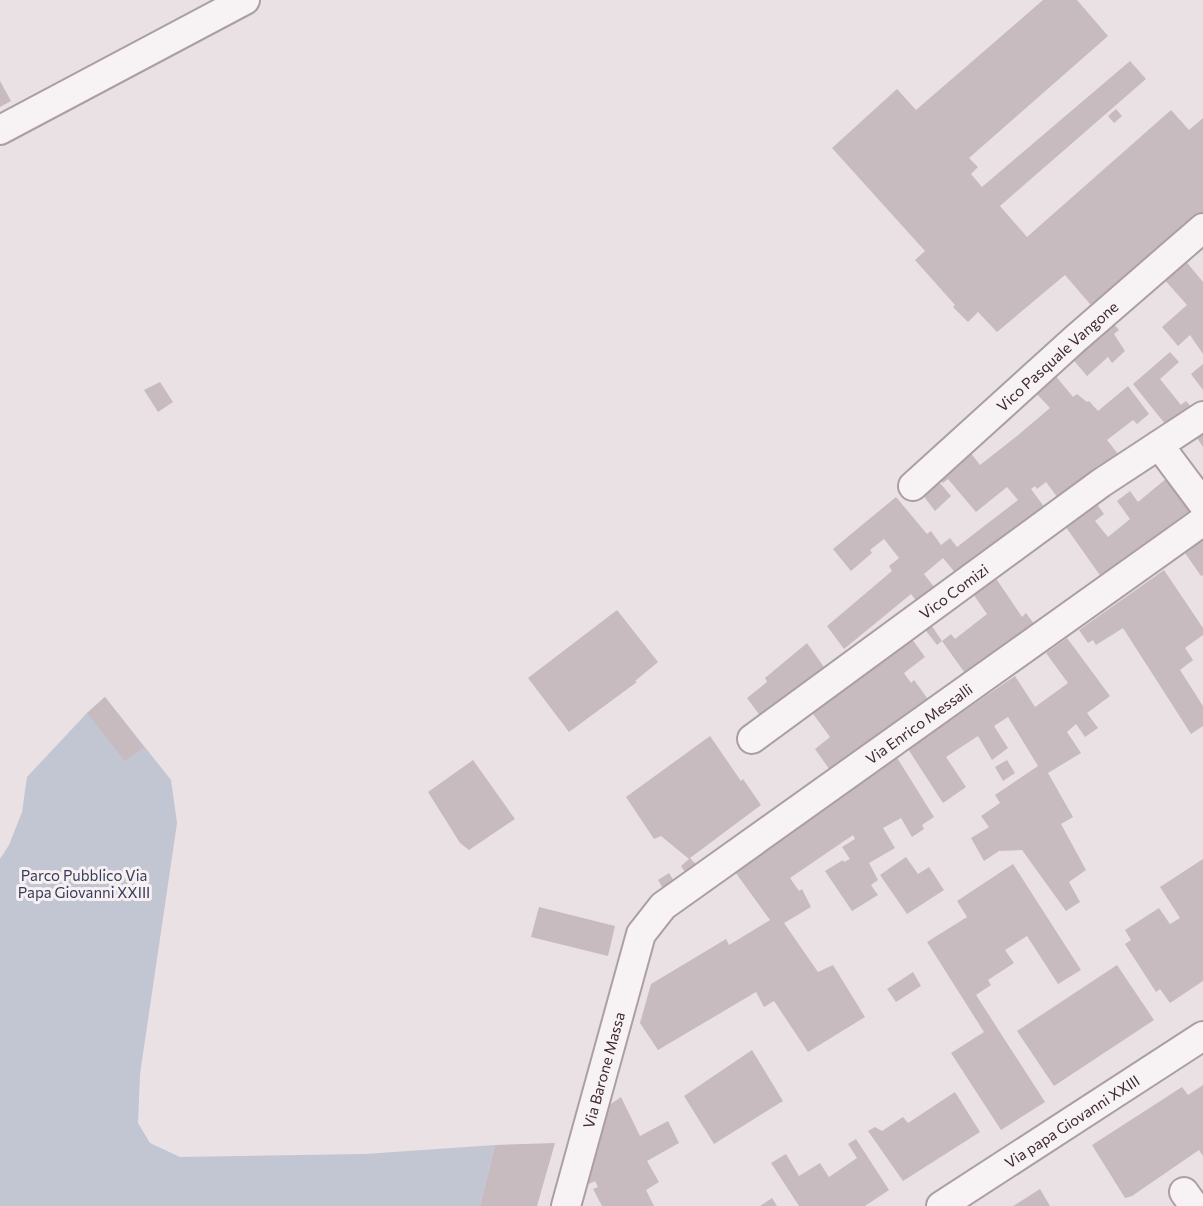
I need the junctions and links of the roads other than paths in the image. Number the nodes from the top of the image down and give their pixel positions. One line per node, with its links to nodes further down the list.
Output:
1 (245, 0): 2 (street)
2 (0, 130)
3 (1203, 228): 6 (street, Vico Pasquale Vangone)
4 (1203, 416): 5 (street, Vico Comizi)
5 (1159, 445): 7 (street); 9 (street, Vico Comizi)
6 (913, 486)
7 (1203, 504)
8 (1203, 521): 10 (street, Via Enrico Messalli)
9 (752, 739)
10 (641, 934): 12 (street, Via Barone Massa)
11 (1203, 1036): 13 (street, Via papa Giovanni XXIII)
12 (566, 1206)
13 (941, 1206)

